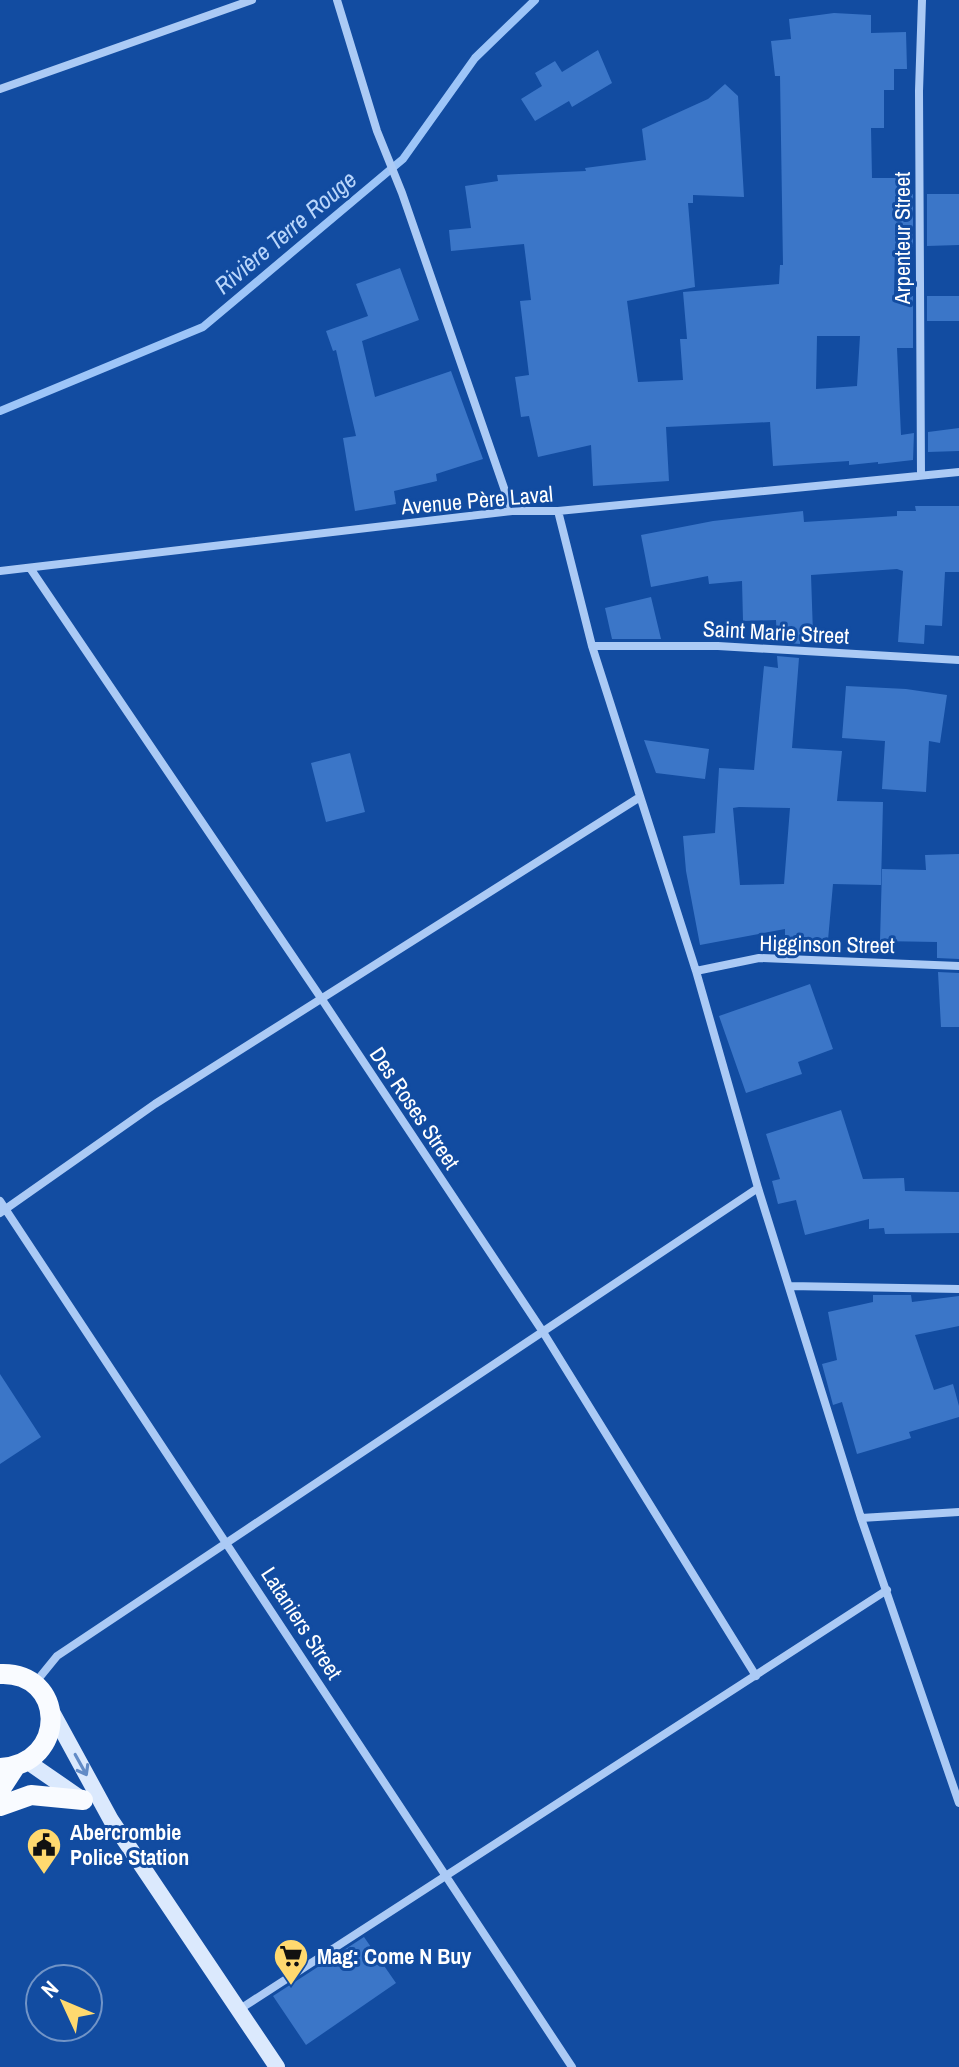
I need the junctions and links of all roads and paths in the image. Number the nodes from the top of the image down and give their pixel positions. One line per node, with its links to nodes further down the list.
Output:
1 (252, 0): 4 (street)
2 (337, 0): 7 (street)
3 (922, 0): 6 (street, Arpenteur Street)
4 (0, 89)
5 (959, 472): 6 (street, Avenue Père Laval)
6 (921, 475): 8 (street, Avenue Père Laval)
7 (512, 511): 8 (street, Avenue Père Laval); 9 (street, Avenue Père Laval)
8 (558, 511): 11 (street)
9 (30, 568): 10 (street, Avenue Père Laval); 16 (street, Des Roses Street)
10 (0, 571)
11 (592, 646): 12 (street, Saint Marie Street); 13 (street)
12 (959, 660)
13 (640, 797): 15 (street); 16 (street)
14 (959, 966): 15 (street, Higginson Street)
15 (696, 971): 17 (street)
16 (321, 998): 19 (street); 22 (street, Des Roses Street)
17 (758, 1188): 20 (street); 22 (street)
18 (0, 1201): 19 (street, Lataniers Street)
19 (3, 1211): 25 (street, Lataniers Street)
20 (789, 1286): 21 (street); 24 (street)
21 (959, 1289)
22 (543, 1332): 25 (street); 28 (street, Des Roses Street)
23 (959, 1512): 24 (street)
24 (861, 1518): 26 (street)
25 (227, 1542): 29 (street); 37 (street, Lataniers Street)
26 (887, 1590): 28 (street); 34 (street)
27 (3, 1670): 29 (main road)
28 (756, 1676): 37 (street)
29 (34, 1684): 30 (main road)
30 (51, 1710): 31 (main road); 36 (main road, one-way to 36)
31 (14, 1766): 32 (main road); 33 (main road)
32 (0, 1790)
33 (83, 1800): 35 (main road); 36 (main road)
34 (959, 1803)
35 (0, 1806)
36 (111, 1820): 38 (main road)
37 (448, 1876): 38 (street); 40 (street, Lataniers Street)
38 (240, 2009): 39 (main road)
39 (277, 2067)
40 (572, 2067)

